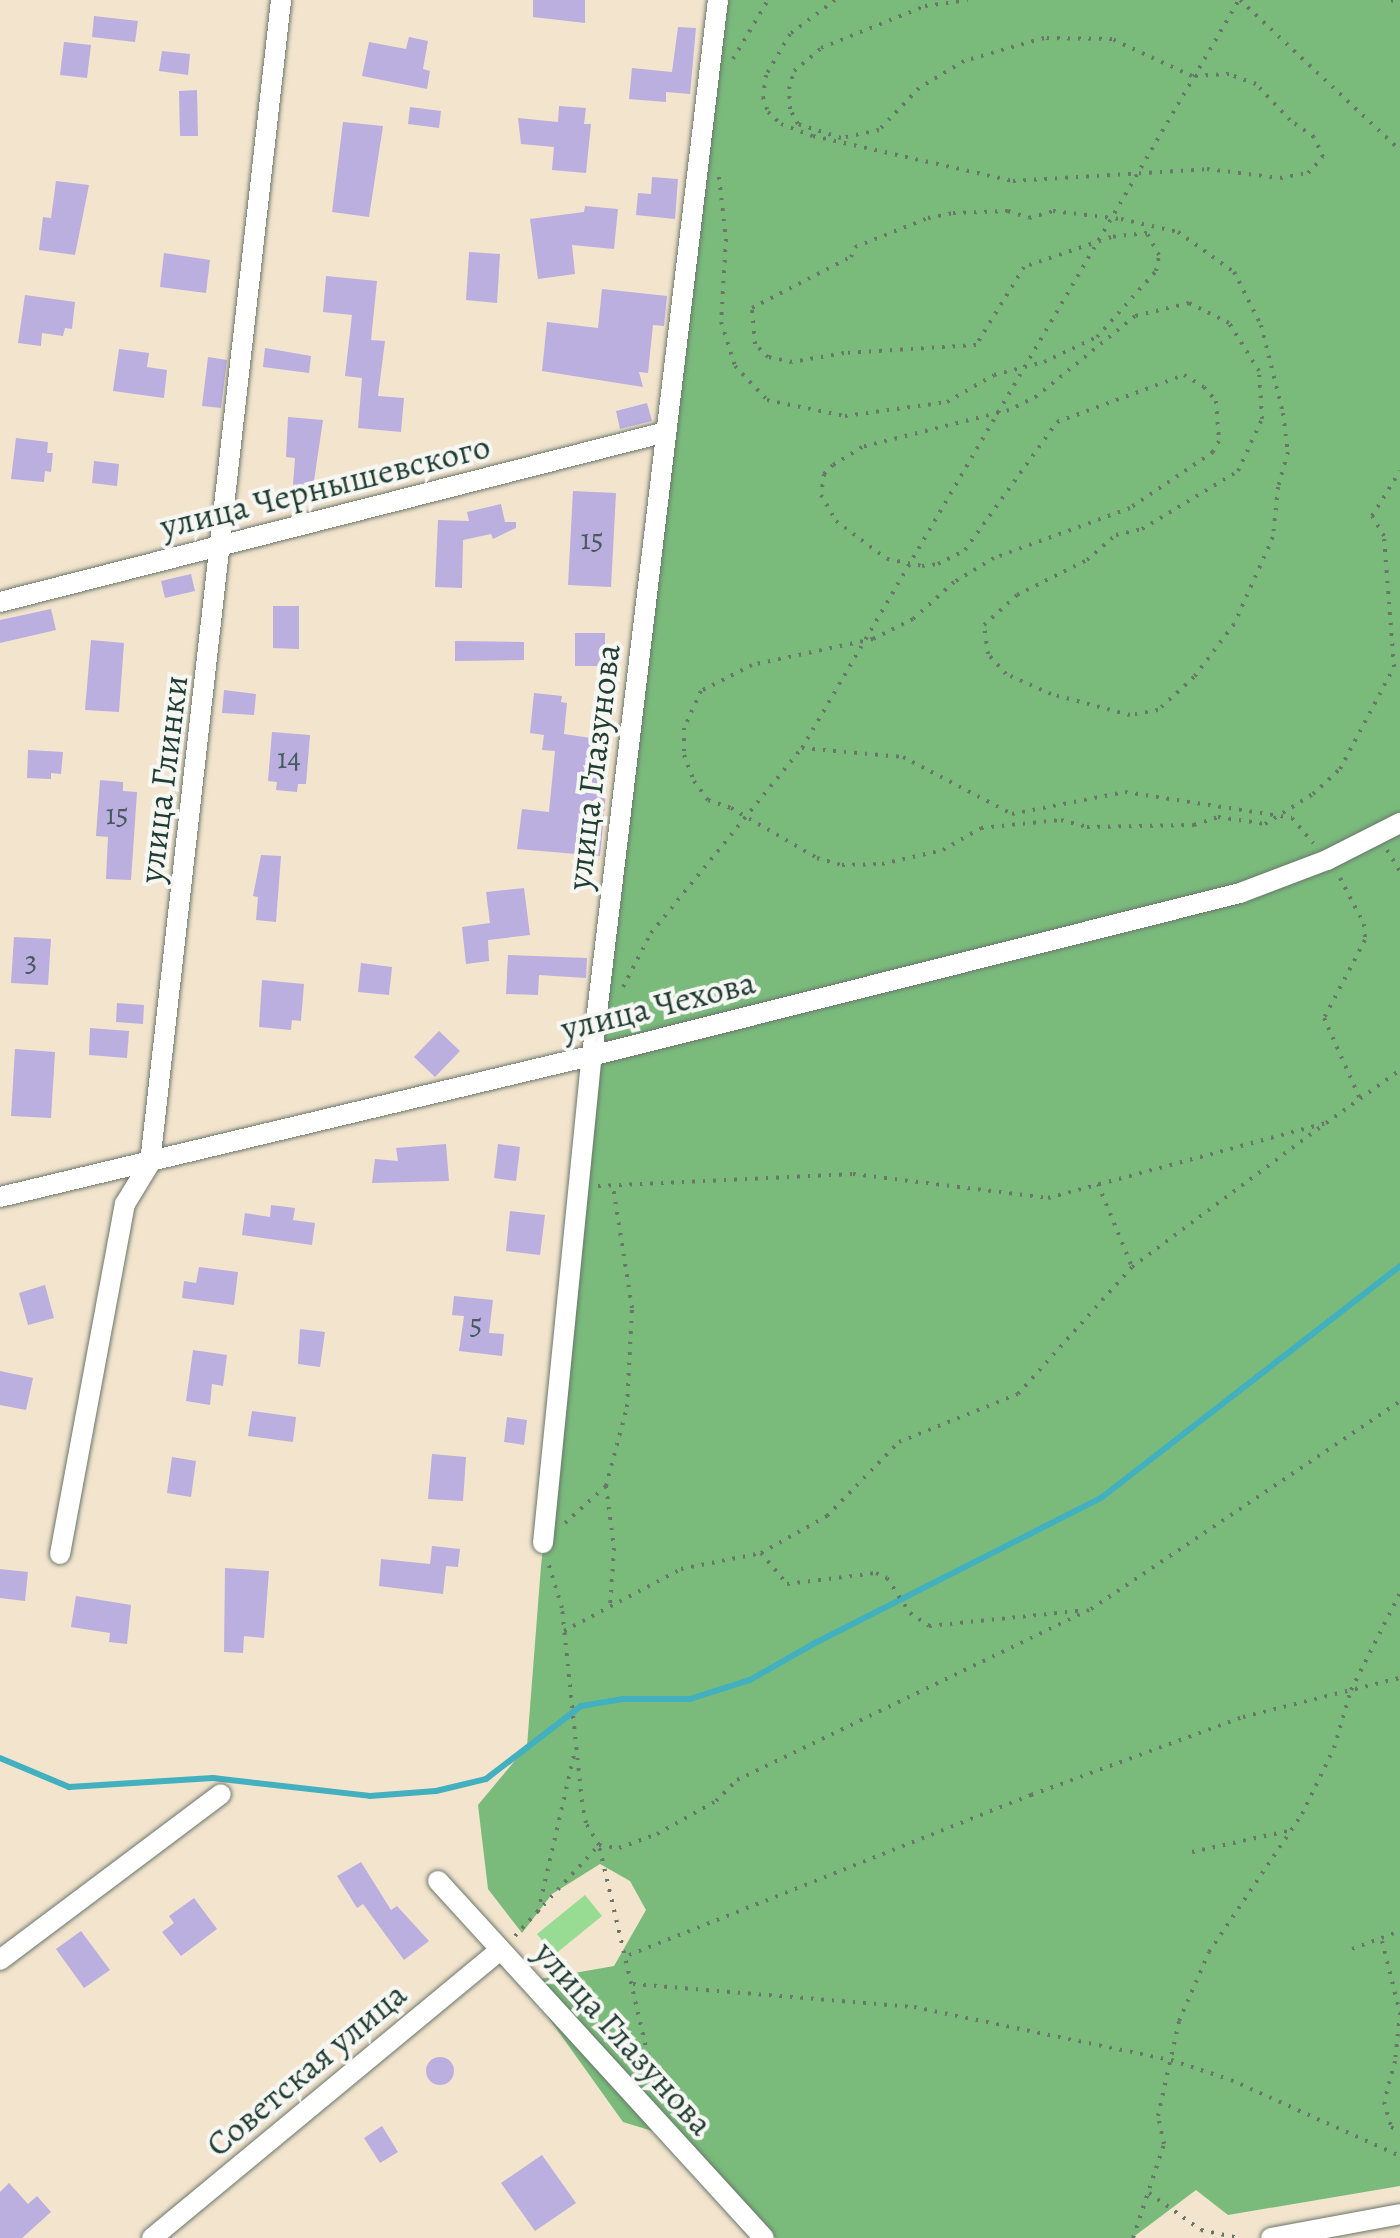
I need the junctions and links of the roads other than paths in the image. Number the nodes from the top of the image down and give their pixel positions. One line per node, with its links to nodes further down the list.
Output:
1 (281, 0): 4 (street, улица Глинки)
2 (718, 0): 3 (street, улица Глазунова)
3 (666, 432): 4 (street, улица Чернышевского); 7 (street, улица Глазунова)
4 (223, 546): 5 (street, улица Чернышевского); 8 (street, улица Глинки)
5 (0, 602)
6 (1400, 822): 7 (street, улица Чехова)
7 (592, 1055): 8 (street, улица Чехова); 10 (street, улица Глазунова)
8 (150, 1163): 9 (street, улица Чехова); 11 (street, улица Глинки)
9 (0, 1197)
10 (543, 1542)
11 (60, 1554)
12 (221, 1794): 15 (street)
13 (438, 1881): 14 (street, улица Глазунова)
14 (500, 1950): 17 (street, Советская улица); 18 (street, улица Глазунова)
15 (0, 1960)
16 (1400, 2214): 19 (street)
17 (152, 2238)
18 (764, 2238)
19 (1271, 2238)

